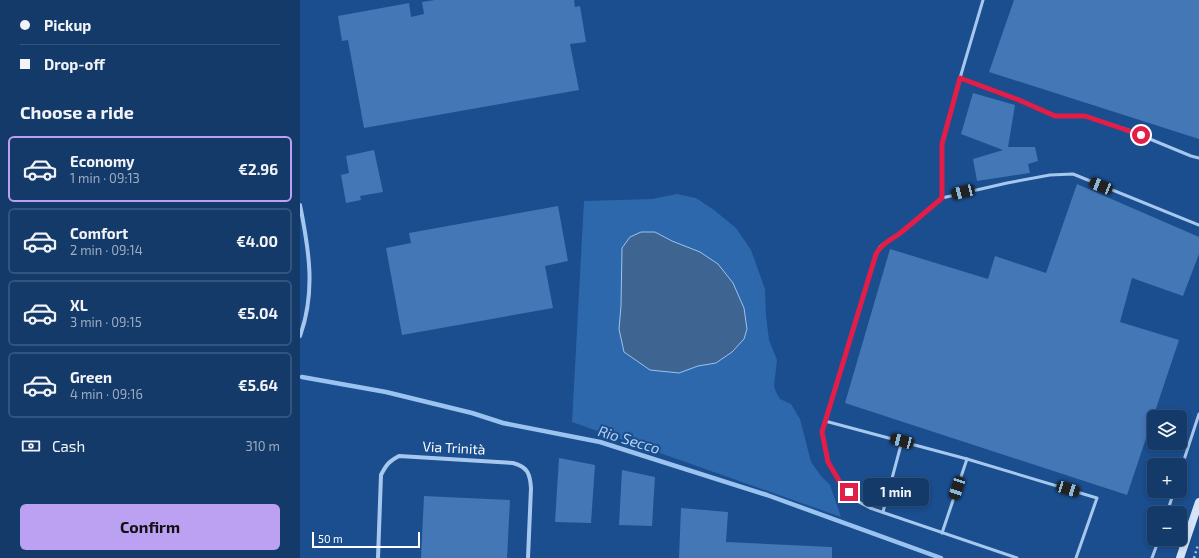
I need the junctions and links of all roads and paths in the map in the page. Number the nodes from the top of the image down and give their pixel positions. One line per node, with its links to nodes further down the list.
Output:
1 (983, 0): 2 (lane)
2 (960, 78): 3 (lane); 4 (lane)
3 (1199, 158)
4 (942, 198): 6 (lane); 9 (lane)
5 (300, 205): 7 (street)
6 (1199, 225)
7 (300, 336)
8 (1199, 414): 12 (lane)
9 (825, 421): 10 (lane); 14 (lane)
10 (902, 441): 11 (lane); 14 (lane)
11 (967, 458): 15 (lane); 21 (lane)
12 (1185, 458)
13 (1199, 502): 23 (main road)
14 (883, 512): 15 (lane)
15 (942, 533): 20 (lane)
16 (1199, 540): 24 (path)
17 (1156, 546): 22 (lane)
18 (378, 558): 19 (street, Via Trinità)
19 (528, 558)
20 (1016, 558)
21 (1076, 558)
22 (1152, 558)
23 (1180, 558)
24 (1194, 558)

